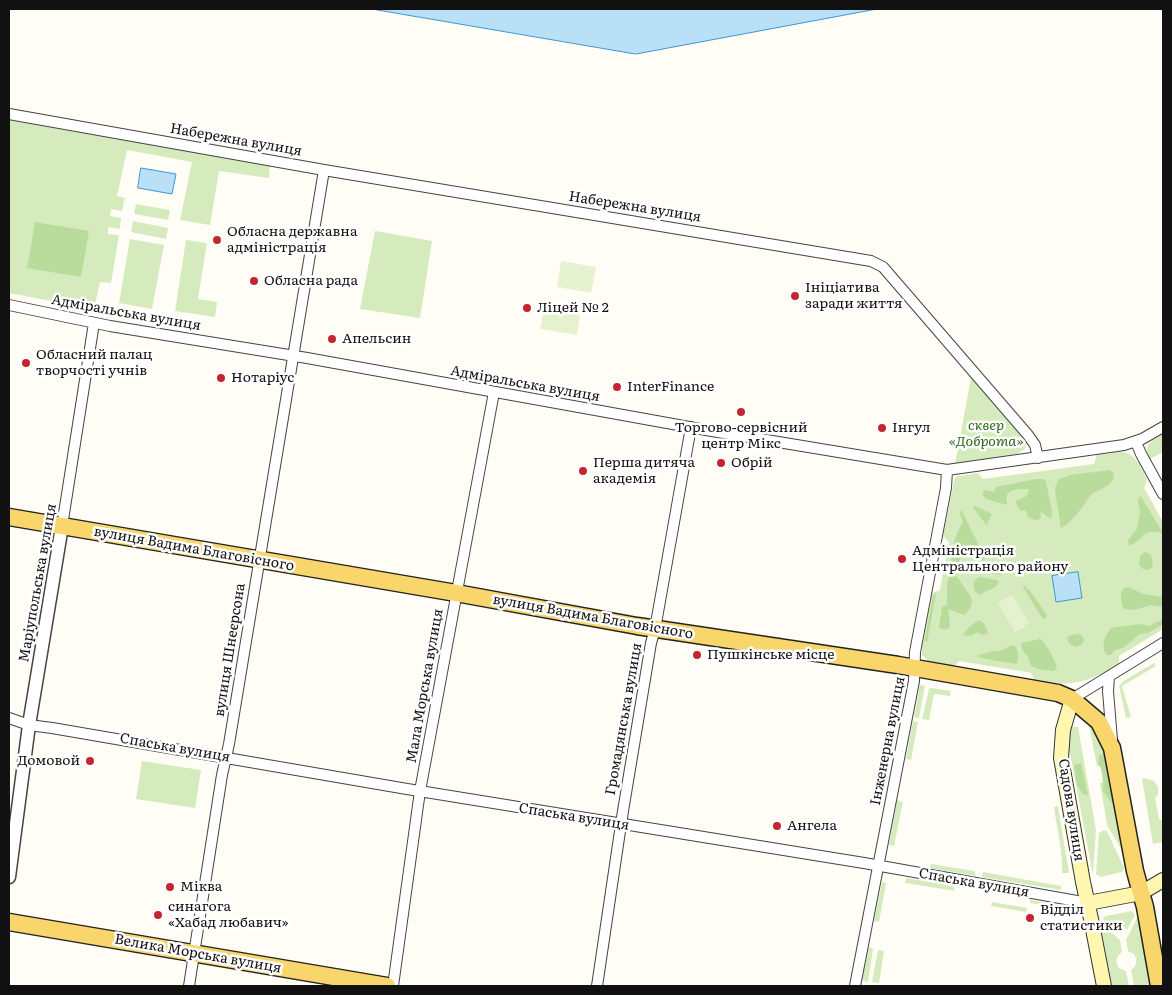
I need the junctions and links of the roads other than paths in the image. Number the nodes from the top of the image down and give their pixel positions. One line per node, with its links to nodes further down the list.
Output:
1 (9, 114): 2 (street, Набережна вулиця)
2 (324, 170): 5 (street, вулиця Шнеєрсона); 10 (street, Набережна вулиця)
3 (9, 305): 4 (street, Адміральська вулиця)
4 (94, 323): 5 (street, Адміральська вулиця); 14 (street, Маріупольська вулиця)
5 (293, 356): 6 (street, Адміральська вулиця); 15 (street, вулиця Шнеєрсона)
6 (494, 392): 8 (street, Адміральська вулиця); 16 (street, Мала Морська вулиця)
7 (1163, 426): 9 (street)
8 (691, 427): 11 (street, Адміральська вулиця); 17 (street, Громадянська вулиця)
9 (1136, 442): 10 (street); 12 (street)
10 (1038, 458): 11 (street, Адміральська вулиця)
11 (947, 470): 19 (street, Інженерна вулиця)
12 (1163, 494)
13 (9, 517): 14 (main road, вулиця Вадима Благовісного)
14 (62, 526): 15 (main road, вулиця Вадима Благовісного); 23 (street, Маріупольська вулиця)
15 (259, 561): 16 (main road, вулиця Вадима Благовісного); 25 (street, вулиця Шнеєрсона)
16 (456, 593): 17 (main road, вулиця Вадима Благовісного); 26 (street, Мала Морська вулиця)
17 (655, 629): 19 (main road, вулиця Вадима Благовісного); 27 (street, Громадянська вулиця)
18 (1163, 644): 20 (street)
19 (915, 669): 21 (main road, вулиця Вадима Благовісного); 28 (street, Інженерна вулиця)
20 (1109, 677): 21 (street); 24 (street)
21 (1072, 699): 24 (main road); 32 (main road, Садова вулиця)
22 (9, 718): 23 (street, Спаська вулиця)
23 (29, 725): 25 (street, Спаська вулиця); 29 (street, Маріупольська вулиця)
24 (1112, 748): 31 (main road)
25 (226, 757): 26 (street, Спаська вулиця); 34 (street, вулиця Шнеєрсона)
26 (420, 791): 27 (street, Спаська вулиця); 37 (street, Мала Морська вулиця)
27 (620, 824): 28 (street, Спаська вулиця); 38 (street, Громадянська вулиця)
28 (878, 866): 32 (street, Спаська вулиця); 39 (street, Інженерна вулиця)
29 (9, 877)
30 (1163, 880): 31 (main road, Спаська вулиця)
31 (1141, 893): 32 (main road, Спаська вулиця); 41 (main road)
32 (1088, 903): 40 (main road, Садова вулиця)
33 (9, 922): 34 (main road, Велика Морська вулиця)
34 (194, 953): 35 (street, вулиця Шнеєрсона); 36 (main road, Велика Морська вулиця)
35 (189, 986)
36 (387, 986)
37 (393, 986)
38 (597, 986)
39 (855, 986)
40 (1104, 986)
41 (1159, 986)

